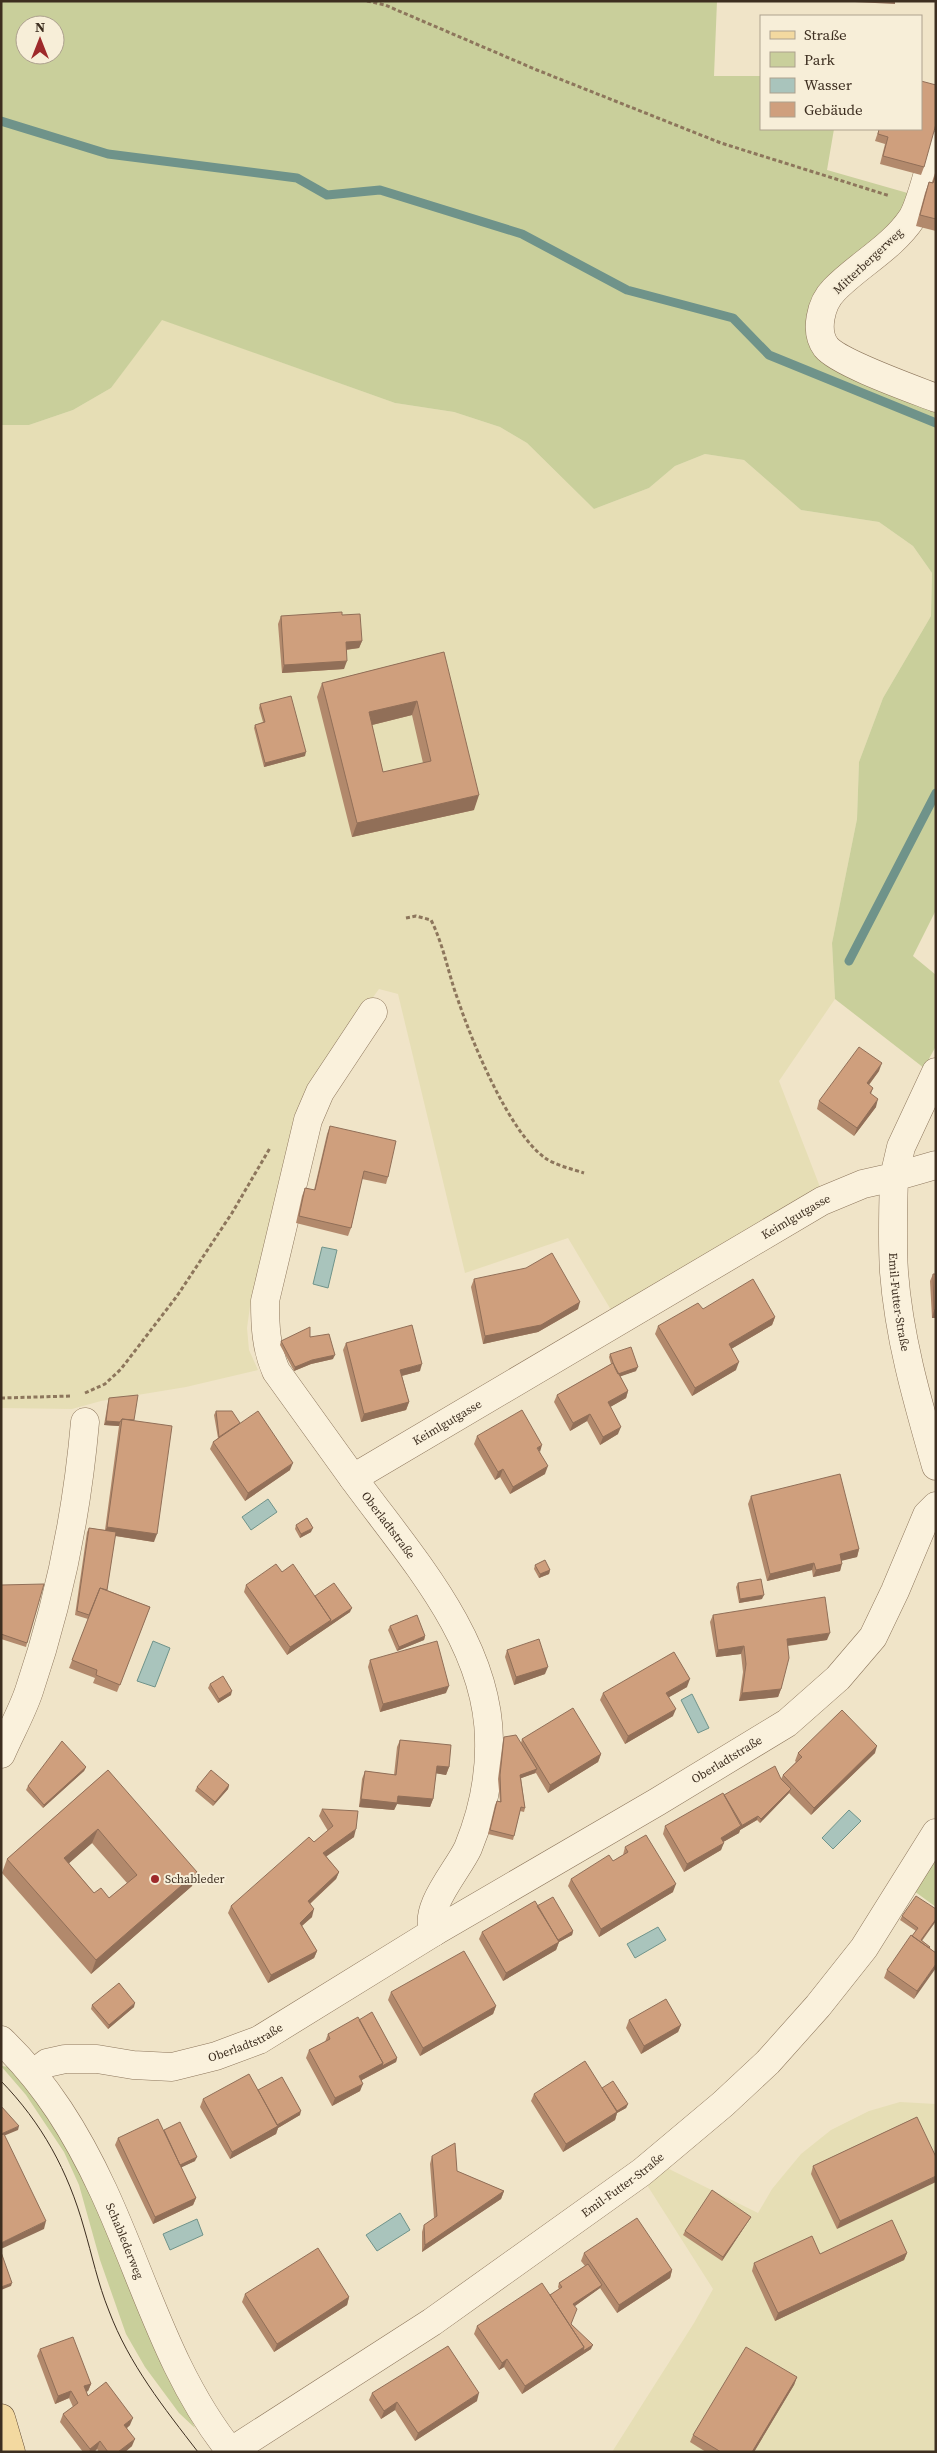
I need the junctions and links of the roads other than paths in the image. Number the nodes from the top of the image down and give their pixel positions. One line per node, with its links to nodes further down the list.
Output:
1 (936, 146): 2 (street, Mitterbergerweg)
2 (936, 398)
3 (373, 1012): 9 (street)
4 (936, 1072): 6 (street)
5 (936, 1165): 6 (street)
6 (894, 1177): 8 (street, Emil-Futter-Straße); 9 (street, Keimlgutgasse)
7 (85, 1422): 11 (street)
8 (936, 1466)
9 (353, 1478): 13 (street, Oberladtstraße)
10 (936, 1506): 13 (street, Oberladtstraße)
11 (1, 1754)
12 (936, 1833): 18 (street, Emil-Futter-Straße)
13 (434, 1932): 15 (street, Oberladtstraße)
14 (3, 2045): 15 (street, Schablederweg)
15 (34, 2073): 18 (street, Schablederweg)
16 (1, 2418): 17 (main road)
17 (10, 2452)
18 (230, 2452)

